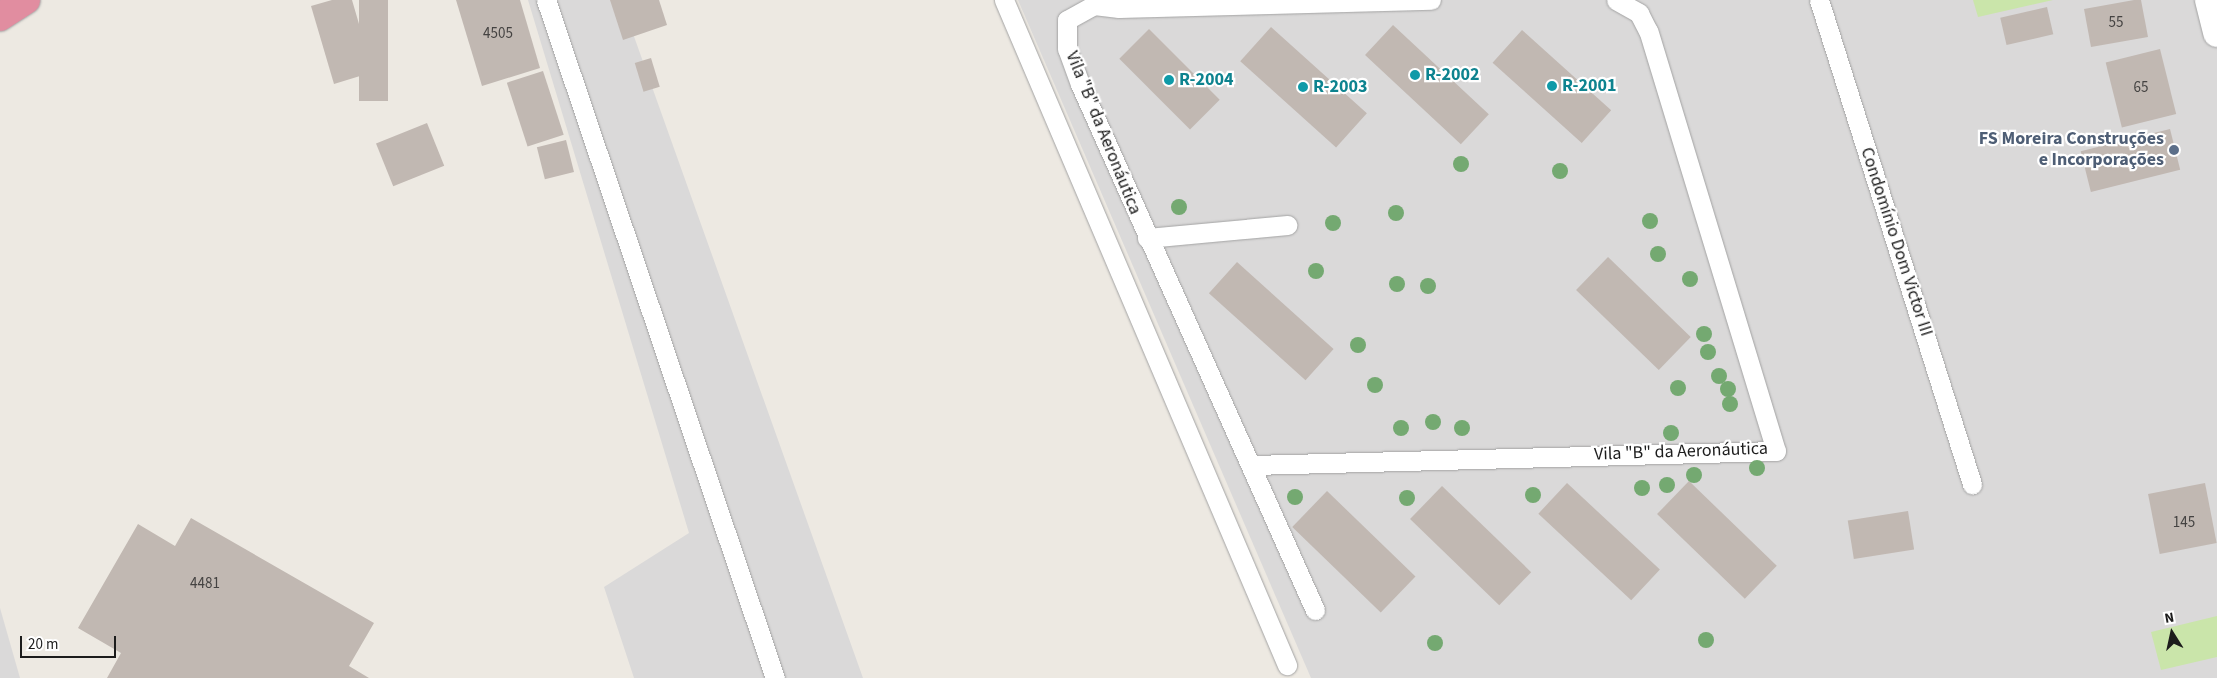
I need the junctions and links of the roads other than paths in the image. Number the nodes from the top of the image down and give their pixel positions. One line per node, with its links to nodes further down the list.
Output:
1 (26, 0): 9 (highway)
2 (546, 0): 17 (lane)
3 (1004, 0): 16 (lane)
4 (1432, 0): 8 (lane, Vila "B" da Aeronáutica)
5 (1616, 0): 13 (lane, Vila "B" da Aeronáutica)
6 (1819, 0): 14 (lane, Condomínio Dom Victor III)
7 (2209, 0): 10 (street)
8 (1326, 1): 12 (lane, Vila "B" da Aeronáutica)
9 (0, 17)
10 (2217, 33)
11 (1287, 226): 12 (lane)
12 (1147, 238): 13 (lane, Vila "B" da Aeronáutica)
13 (1252, 465): 15 (lane, Vila "B" da Aeronáutica)
14 (1972, 484)
15 (1315, 610)
16 (1287, 665)
17 (774, 678)

